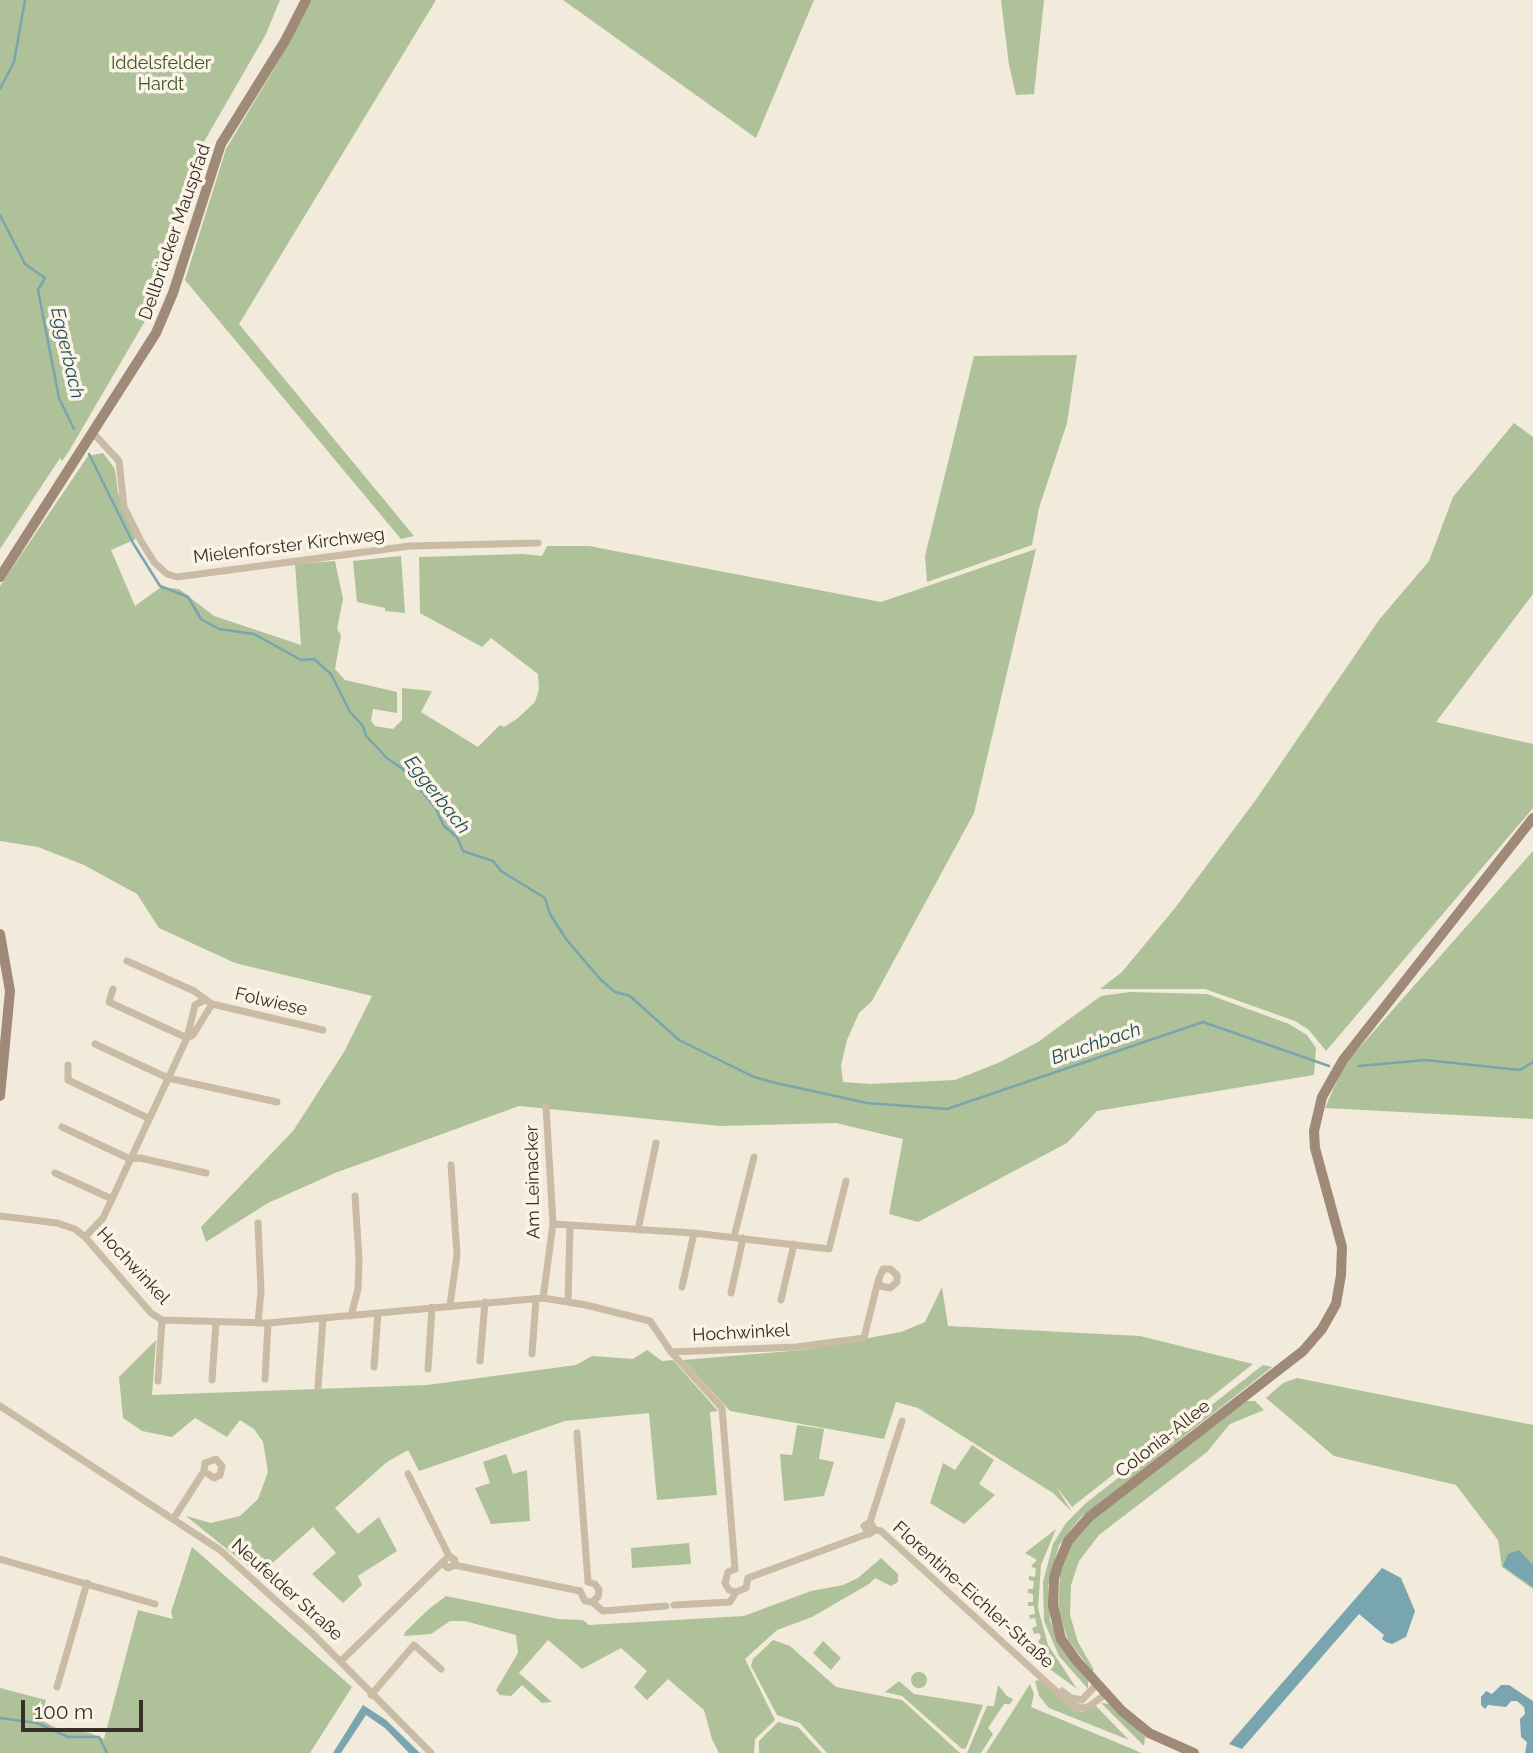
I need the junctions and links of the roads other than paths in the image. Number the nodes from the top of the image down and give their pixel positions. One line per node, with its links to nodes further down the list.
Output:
1 (306, 0): 2 (main road, Dellbrücker Mauspfad)
2 (94, 433): 3 (street, Mielenforster Kirchweg); 4 (main road, Dellbrücker Mauspfad)
3 (538, 543)
4 (0, 577)
5 (1533, 818): 85 (main road, Colonia-Allee)
6 (0, 934): 15 (main road)
7 (127, 961): 9 (street, Folwiese)
8 (113, 989): 11 (street)
9 (209, 1002): 10 (street, Folwiese); 11 (street, Folwiese); 11 (street, Folwiese)
10 (323, 1030)
11 (187, 1038): 14 (street, Folwiese)
12 (95, 1045): 14 (street)
13 (68, 1065): 18 (street)
14 (167, 1078): 16 (street); 18 (street, Folwiese)
15 (0, 1096)
16 (277, 1102)
17 (546, 1107): 31 (street, Am Leinacker)
18 (148, 1118): 22 (street, Folwiese)
19 (62, 1127): 22 (street)
20 (656, 1143): 33 (street)
21 (754, 1157): 36 (street)
22 (130, 1159): 25 (street); 28 (street, Folwiese)
23 (451, 1166): 46 (street)
24 (55, 1173): 28 (street)
25 (206, 1173)
26 (846, 1181): 38 (street)
27 (355, 1196): 49 (street)
28 (111, 1199): 35 (street, Folwiese)
29 (0, 1216): 35 (street, Hochwinkel)
30 (258, 1223): 53 (street)
31 (553, 1224): 32 (street); 42 (street, Am Leinacker)
32 (570, 1227): 33 (street); 44 (street, Am Leinacker)
33 (638, 1230): 34 (street)
34 (694, 1233): 36 (street); 40 (street)
35 (85, 1237): 51 (street, Hochwinkel)
36 (734, 1237): 37 (street)
37 (743, 1238): 38 (street); 41 (street)
38 (794, 1244): 43 (street)
39 (878, 1281): 55 (street, Hochwinkel)
40 (682, 1287)
41 (731, 1293)
42 (540, 1299): 44 (street, Hochwinkel); 45 (street, Hochwinkel); 56 (street)
43 (780, 1300)
44 (568, 1301): 55 (street, Hochwinkel)
45 (485, 1302): 46 (street, Hochwinkel); 57 (street)
46 (450, 1305): 47 (street, Hochwinkel)
47 (432, 1307): 48 (street, Hochwinkel); 59 (street)
48 (378, 1313): 49 (street, Hochwinkel); 58 (street)
49 (351, 1316): 50 (street, Hochwinkel)
50 (323, 1319): 54 (street, Hochwinkel); 63 (street)
51 (162, 1320): 52 (street, Hochwinkel); 62 (street, Hochwinkel)
52 (215, 1322): 53 (street, Hochwinkel); 61 (street)
53 (258, 1323): 54 (street, Hochwinkel)
54 (268, 1323): 60 (street)
55 (671, 1352): 75 (street)
56 (532, 1354)
57 (480, 1361)
58 (374, 1367)
59 (428, 1369)
60 (265, 1379)
61 (212, 1380)
62 (158, 1381)
63 (318, 1387)
64 (0, 1406): 69 (street, Neufelder Straße)
65 (902, 1421): 70 (street, Florentine-Eichler-Straße)
66 (577, 1433): 77 (street)
67 (204, 1471): 69 (street)
68 (408, 1474): 71 (street)
69 (174, 1518): 83 (street, Neufelder Straße)
70 (870, 1529): 76 (street, Florentine-Eichler-Straße); 86 (street, Florentine-Eichler-Straße)
71 (449, 1556): 73 (street); 74 (street)
72 (0, 1559): 78 (street)
73 (443, 1564): 74 (street); 83 (street)
74 (454, 1566): 79 (street)
75 (735, 1569): 76 (street); 80 (street)
76 (748, 1578): 80 (street, Florentine-Eichler-Straße)
77 (588, 1582): 79 (street); 81 (street)
78 (87, 1583): 82 (street); 87 (street)
79 (580, 1591): 81 (street)
80 (736, 1592): 81 (street, Florentine-Eichler-Straße)
81 (592, 1602)
82 (155, 1604)
83 (341, 1661): 88 (street, Neufelder Straße)
84 (441, 1668): 88 (street)
85 (1097, 1684): 86 (street, Florentine-Eichler-Straße); 89 (main road, Colonia-Allee)
86 (1049, 1685): 89 (street, Florentine-Eichler-Straße)
87 (57, 1687)
88 (371, 1695): 90 (street, Neufelder Straße)
89 (1106, 1695): 91 (main road, Colonia-Allee)
90 (431, 1753)
91 (1194, 1753)

